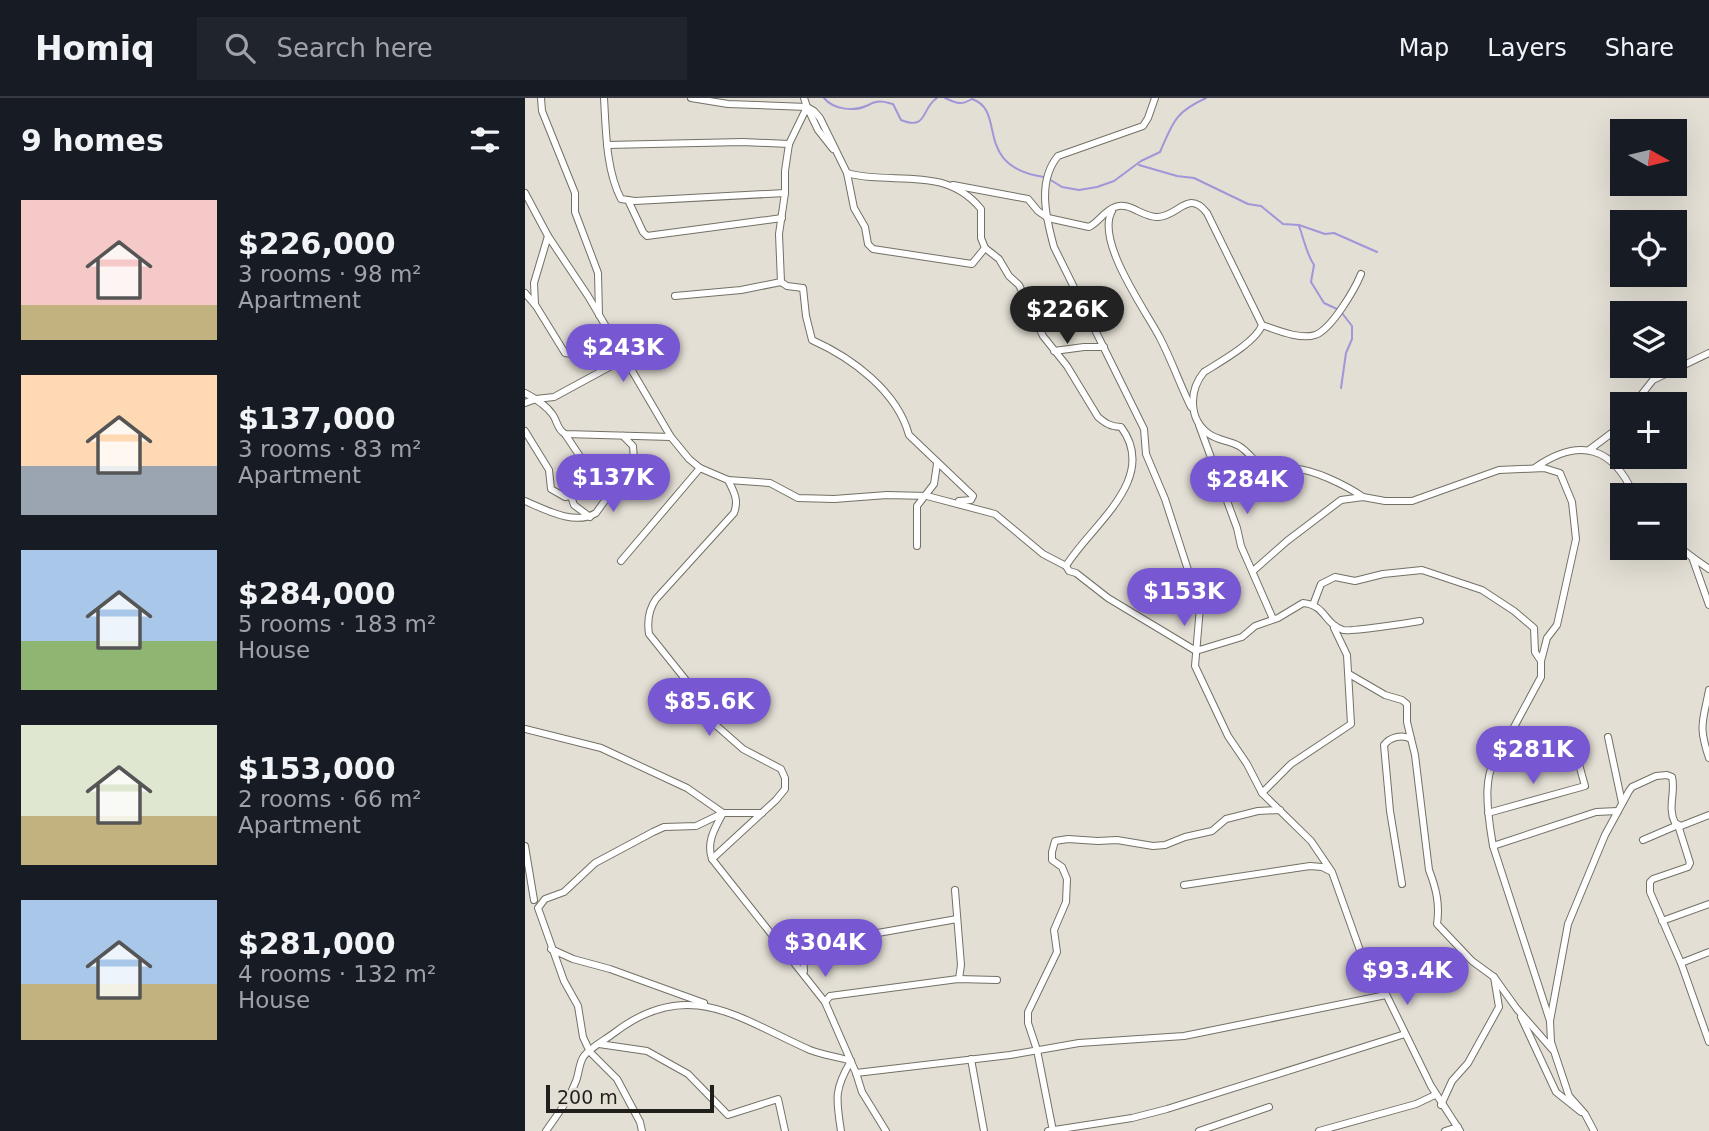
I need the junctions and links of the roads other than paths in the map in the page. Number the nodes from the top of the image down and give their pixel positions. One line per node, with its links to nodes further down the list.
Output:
1 (541, 98): 24 (street)
2 (604, 98): 8 (street)
3 (691, 98): 6 (street)
4 (804, 98): 6 (street)
5 (1155, 98): 15 (street)
6 (807, 107): 7 (street); 9 (street)
7 (789, 144): 8 (street); 12 (street)
8 (607, 145): 13 (street)
9 (847, 173): 10 (street); 18 (street)
10 (947, 186): 15 (street); 18 (street)
11 (525, 193): 17 (street)
12 (785, 193): 13 (street); 16 (street)
13 (628, 201): 16 (street)
14 (1115, 207): 15 (street); 25 (street); 35 (street)
15 (1046, 216): 27 (street)
16 (782, 218): 20 (street)
17 (548, 236): 23 (street); 24 (street)
18 (985, 248): 28 (street)
19 (1361, 274): 25 (street)
20 (781, 282): 22 (street); 43 (street)
21 (525, 293): 23 (street)
22 (675, 296)
23 (536, 306): 26 (street)
24 (599, 317): 26 (street)
25 (1262, 325): 35 (street)
26 (608, 333): 30 (street)
27 (1104, 347): 28 (street); 66 (street)
28 (1054, 351): 58 (street)
29 (1709, 353): 31 (street)
30 (624, 359): 33 (street); 41 (street)
31 (1644, 392)
32 (525, 393): 33 (street)
33 (536, 399): 34 (street); 38 (street)
34 (525, 403)
35 (1192, 409): 36 (street)
36 (1198, 422): 50 (street); 60 (street)
37 (525, 431): 48 (street)
38 (565, 434): 40 (street); 48 (street)
39 (1610, 434): 42 (street)
40 (623, 436): 41 (street); 53 (street)
41 (671, 437): 44 (street)
42 (1589, 450): 45 (street); 47 (street)
43 (937, 463): 49 (street); 52 (street)
44 (700, 468): 46 (street); 57 (street)
45 (1534, 469): 50 (street); 67 (street)
46 (728, 480): 49 (street); 79 (street)
47 (1628, 483)
48 (571, 496): 53 (street)
49 (927, 496): 52 (street); 54 (street)
50 (1363, 497): 60 (street)
51 (525, 501): 53 (street)
52 (950, 501): 58 (street)
53 (590, 517)
54 (917, 546)
55 (1687, 553): 56 (street)
56 (1692, 557): 59 (street); 62 (street)
57 (621, 561)
58 (1066, 566): 66 (street)
59 (1709, 569)
60 (1253, 571): 63 (street)
61 (1313, 605): 63 (street); 65 (street); 67 (street)
62 (1709, 605)
63 (1273, 619): 66 (street)
64 (1420, 621): 65 (street)
65 (1332, 625): 68 (street)
66 (1196, 651): 75 (street)
67 (1541, 661): 73 (street)
68 (1349, 674): 72 (street); 75 (street)
69 (1709, 690): 74 (street)
70 (525, 729): 78 (street)
71 (1608, 737): 76 (street)
72 (1411, 739): 89 (street); 102 (street)
73 (1499, 755): 80 (street); 80 (street)
74 (1709, 758)
75 (1262, 793): 77 (street)
76 (1621, 808): 82 (street); 85 (street); 109 (street)
77 (1280, 810): 87 (street); 113 (street)
78 (723, 813): 79 (street); 86 (street); 95 (street)
79 (762, 813): 86 (street)
80 (1488, 814): 85 (street)
81 (1709, 815): 82 (street)
82 (1678, 825): 83 (street); 97 (street)
83 (1643, 840)
84 (525, 846): 93 (street)
85 (1493, 846): 109 (street)
86 (712, 859): 101 (street)
87 (1332, 872): 90 (street); 105 (street)
88 (525, 880): 93 (street)
89 (1402, 884)
90 (1184, 885)
91 (955, 890): 96 (street)
92 (525, 896): 93 (street)
93 (534, 900): 95 (street)
94 (1709, 904): 97 (street)
95 (538, 908): 98 (street)
96 (957, 919): 101 (street); 103 (street)
97 (1663, 921): 100 (street)
98 (551, 949): 107 (street); 115 (street)
99 (1709, 952): 100 (street)
100 (1681, 963): 111 (street)
101 (805, 975): 106 (street)
102 (1495, 977): 108 (street); 120 (street)
103 (959, 979): 104 (street); 106 (street)
104 (997, 980)
105 (1386, 995): 110 (street); 113 (street)
106 (825, 1002): 117 (street)
107 (716, 1007): 112 (street); 117 (street)
108 (1517, 1009): 114 (street); 122 (street)
109 (1550, 1021): 114 (street)
110 (1405, 1034): 119 (street); 130 (street)
111 (1709, 1041)
112 (599, 1044): 115 (street); 126 (street)
113 (1037, 1050): 116 (street); 130 (street)
114 (1553, 1051): 122 (street)
115 (590, 1052): 124 (street); 125 (street)
116 (971, 1059): 118 (street); 129 (street)
117 (851, 1061): 118 (street); 127 (street)
118 (856, 1073): 128 (street)
119 (1436, 1095): 120 (street); 132 (street)
120 (1441, 1105): 123 (street)
121 (1269, 1107): 131 (street)
122 (1585, 1114): 134 (street)
123 (1459, 1129): 133 (street)
124 (546, 1131)
125 (642, 1131)
126 (785, 1131)
127 (841, 1131)
128 (886, 1131)
129 (984, 1131)
130 (1051, 1131)
131 (1199, 1131)
132 (1319, 1131)
133 (1445, 1131)
134 (1594, 1131)

